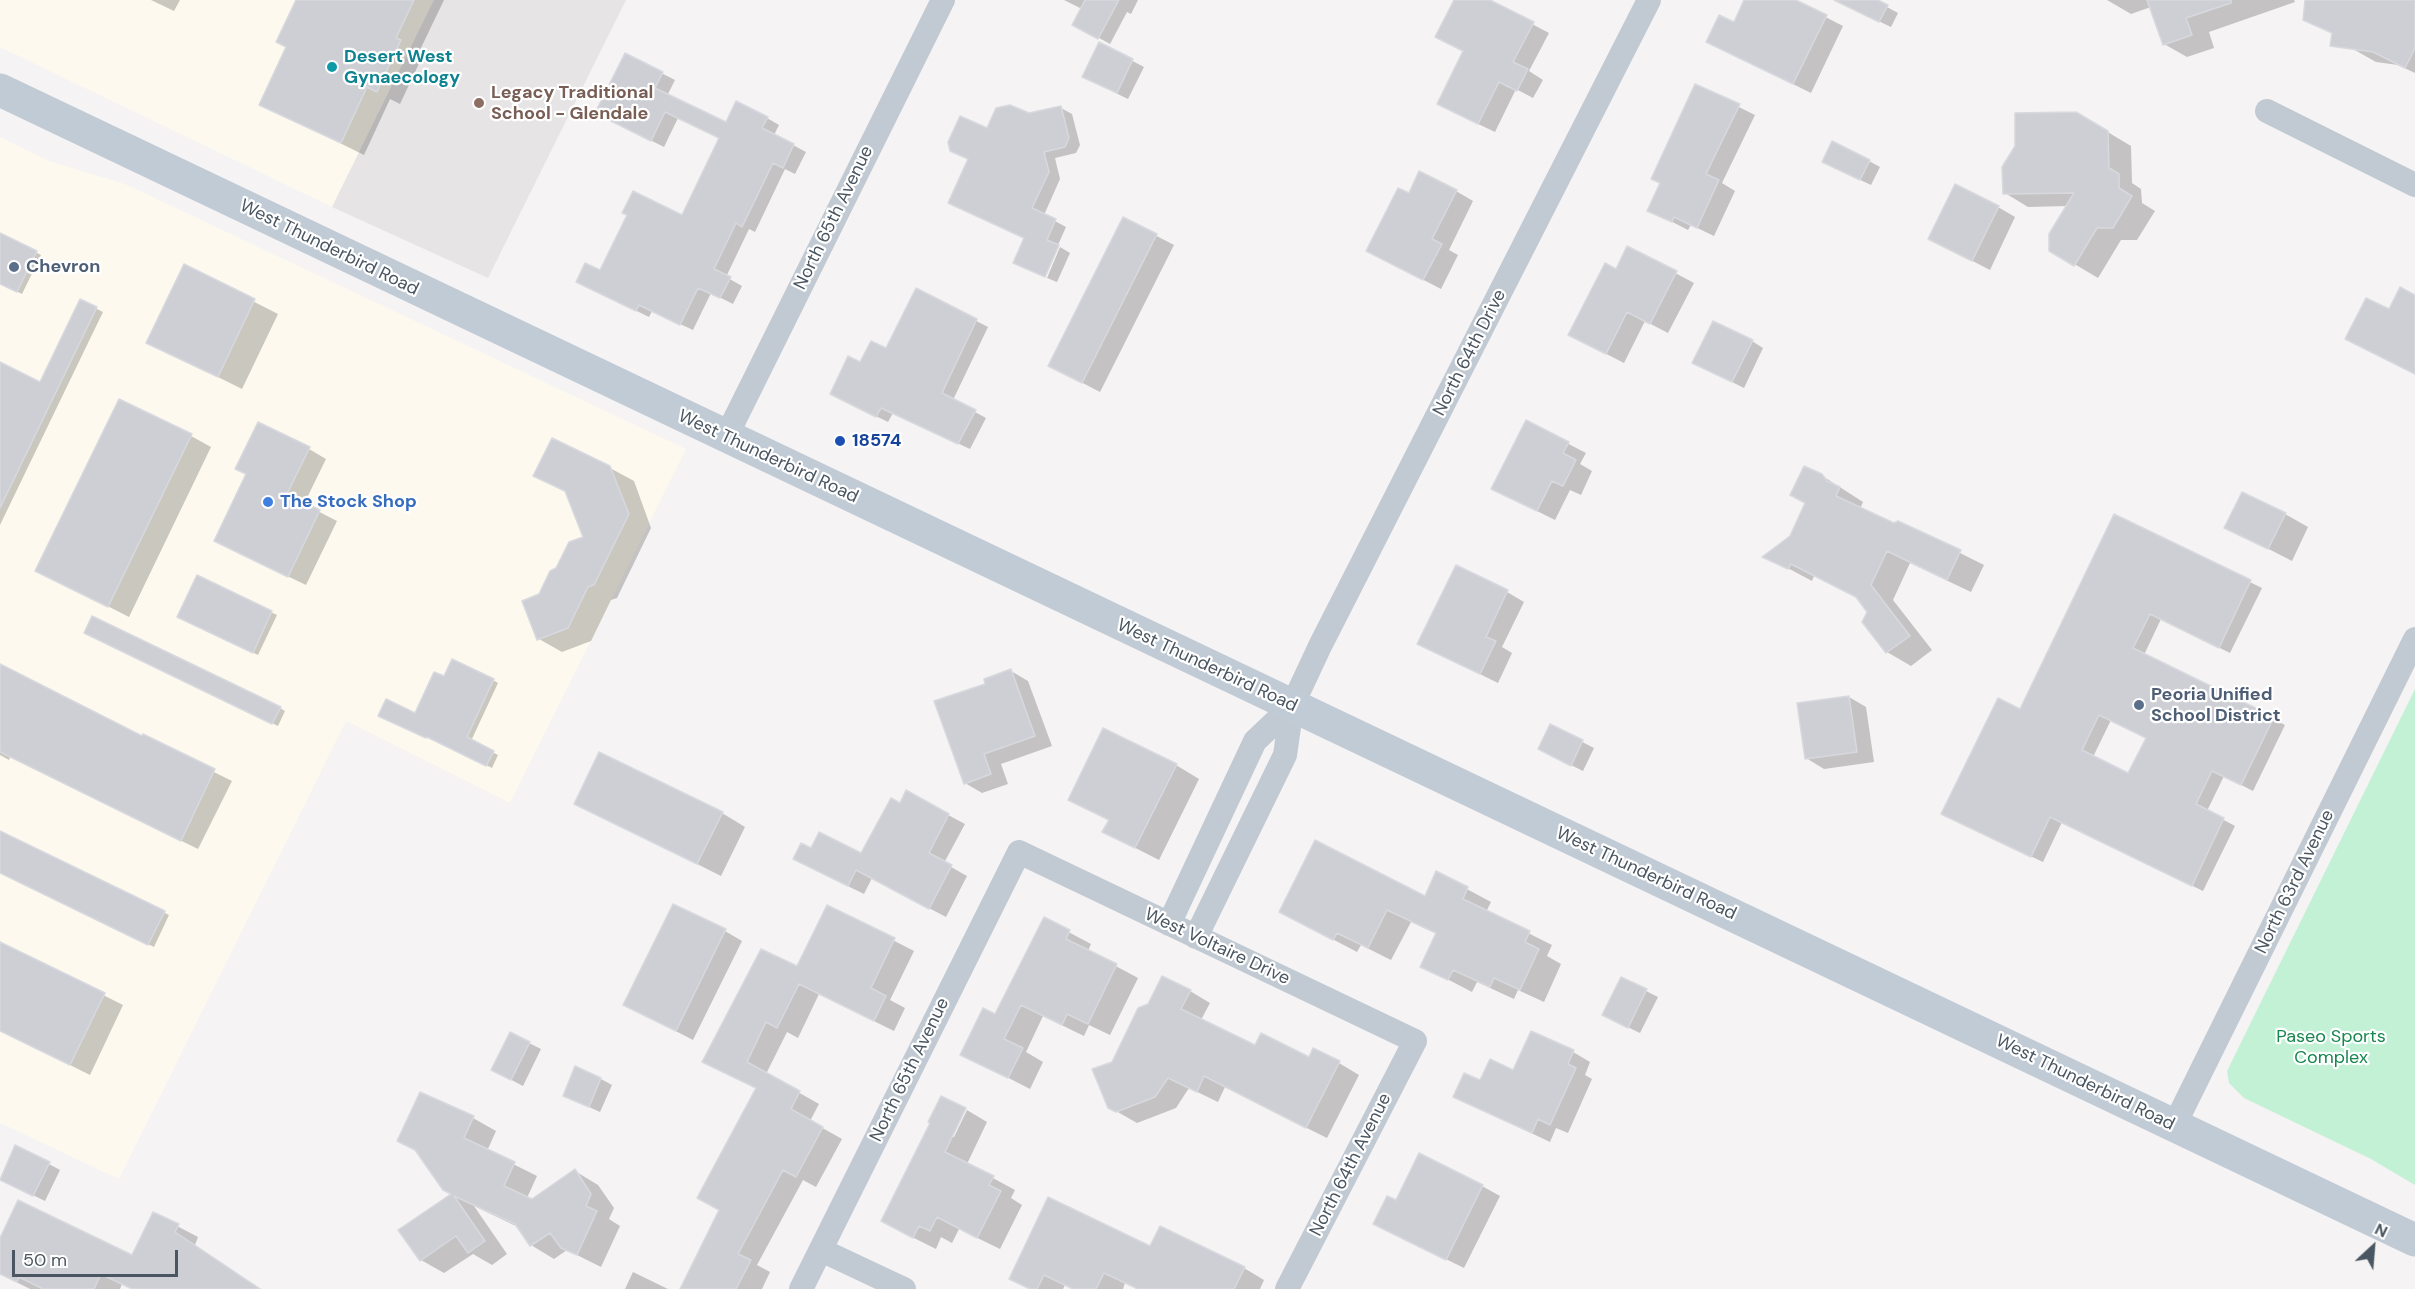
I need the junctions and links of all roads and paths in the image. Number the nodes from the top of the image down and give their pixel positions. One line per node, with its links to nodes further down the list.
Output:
1 (943, 0): 6 (street, North 65th Avenue)
2 (1649, 0): 8 (street, North 64th Drive)
3 (0, 90): 6 (main road, West Thunderbird Road)
4 (2267, 111): 5 (street)
5 (2415, 185)
6 (726, 437): 8 (main road, West Thunderbird Road)
7 (2415, 639): 15 (street, North 63rd Avenue)
8 (1292, 706): 9 (street, North 64th Drive); 10 (street, North 64th Drive); 15 (main road, West Thunderbird Road)
9 (1213, 829): 10 (street); 12 (street, North 64th Drive)
10 (1242, 843): 13 (street, North 64th Drive)
11 (1019, 852): 12 (street, West Voltaire Drive); 17 (street, North 65th Avenue)
12 (1169, 924): 13 (street, West Voltaire Drive)
13 (1196, 937): 14 (street, West Voltaire Drive)
14 (1415, 1041): 20 (street, North 64th Avenue)
15 (2174, 1126): 16 (main road, West Thunderbird Road)
16 (2415, 1240)
17 (821, 1250): 18 (street, North 65th Avenue); 19 (street)
18 (801, 1289)
19 (904, 1289)
20 (1287, 1289)

